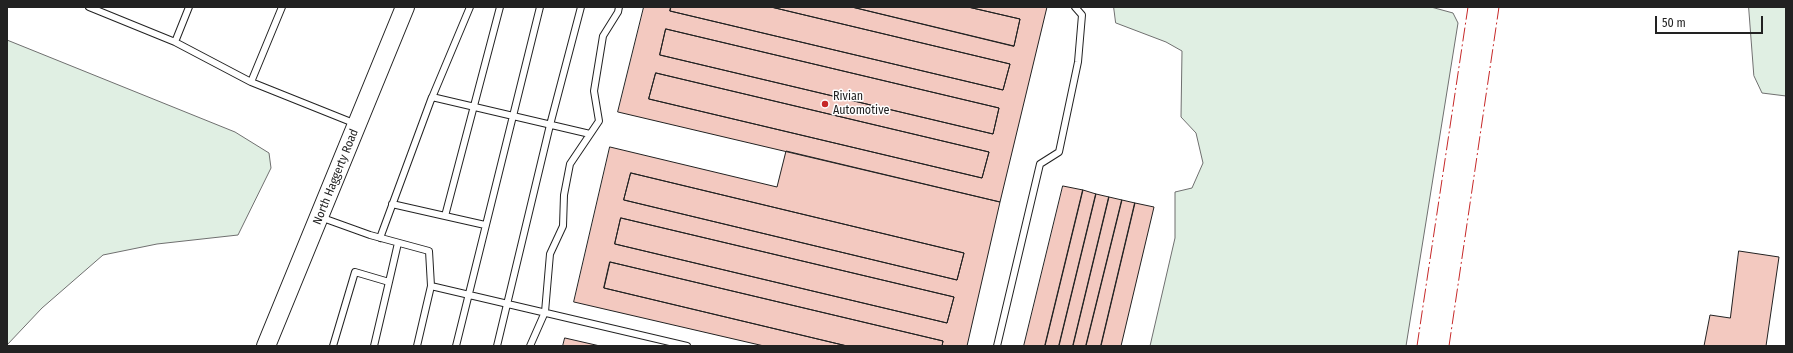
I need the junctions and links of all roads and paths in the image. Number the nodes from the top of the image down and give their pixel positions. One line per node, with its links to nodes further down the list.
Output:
1 (89, 7): 11 (lane)
2 (189, 7): 11 (lane)
3 (282, 7): 12 (lane)
4 (405, 7): 16 (street, North Haggerty Road)
5 (470, 7): 13 (lane)
6 (500, 7): 14 (lane)
7 (540, 7): 15 (lane)
8 (581, 7): 17 (lane)
9 (619, 7): 18 (lane)
10 (1075, 7): 38 (lane)
11 (175, 42): 12 (lane)
12 (251, 82): 16 (lane)
13 (432, 97): 14 (lane); 19 (lane)
14 (474, 107): 15 (lane); 20 (lane)
15 (512, 116): 17 (lane); 22 (lane)
16 (358, 124): 21 (street, North Haggerty Road)
17 (550, 125): 18 (lane); 28 (lane)
18 (590, 134): 29 (lane)
19 (392, 204): 20 (lane); 23 (lane)
20 (445, 216): 22 (lane)
21 (320, 217): 23 (lane); 30 (street, North Haggerty Road)
22 (485, 225): 27 (lane)
23 (380, 238): 24 (lane)
24 (398, 243): 25 (lane); 26 (lane)
25 (389, 282): 31 (lane); 32 (lane)
26 (431, 286): 27 (lane); 33 (lane)
27 (468, 295): 28 (lane); 34 (lane)
28 (508, 304): 29 (lane); 35 (lane)
29 (545, 312): 36 (lane); 37 (lane)
30 (266, 346)
31 (332, 346)
32 (374, 346)
33 (417, 346)
34 (456, 346)
35 (498, 346)
36 (530, 346)
37 (687, 346)
38 (997, 346)

